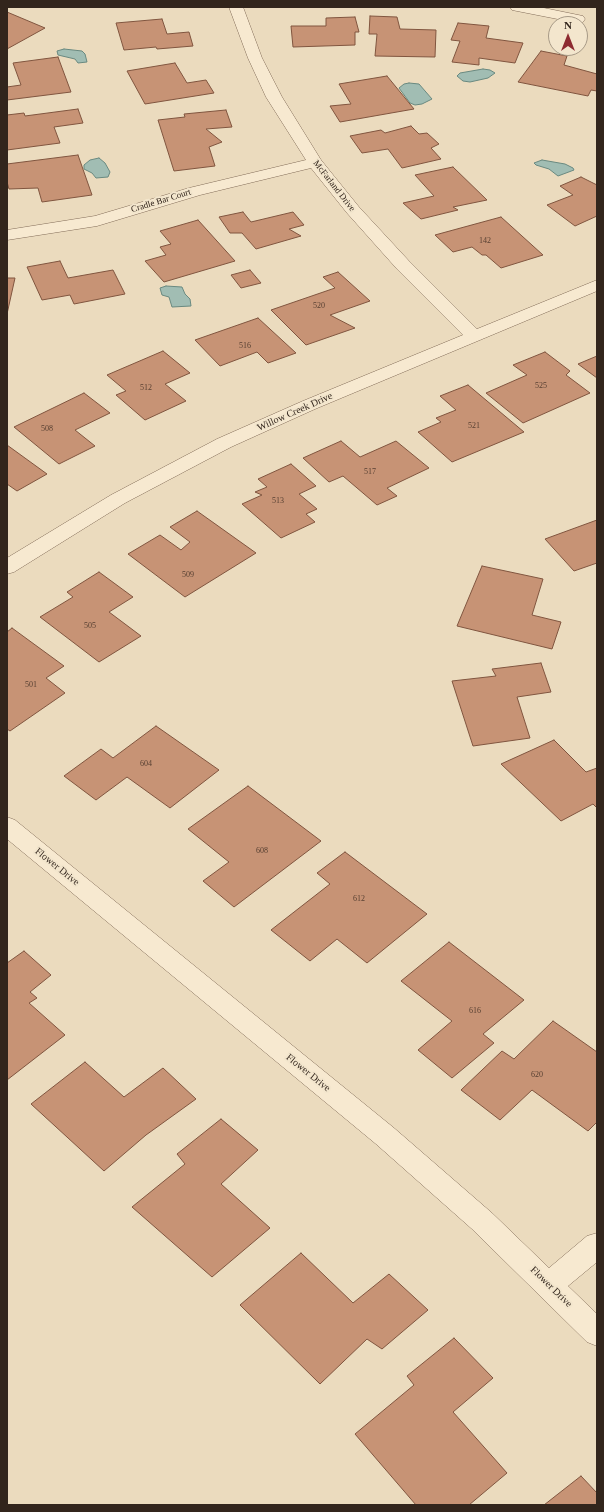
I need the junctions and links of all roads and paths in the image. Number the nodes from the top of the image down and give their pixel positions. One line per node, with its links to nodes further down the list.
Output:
1 (236, 7): 4 (street, McFarland Drive)
2 (517, 7): 3 (street)
3 (563, 16)
4 (315, 162): 5 (street, Cradle Bar Court); 7 (street, McFarland Drive)
5 (7, 235)
6 (597, 285): 7 (street, Willow Creek Drive)
7 (474, 336): 8 (street, Willow Creek Drive)
8 (7, 567)
9 (7, 826): 11 (street, Flower Drive)
10 (597, 1245): 11 (street)
11 (549, 1286): 12 (street, Flower Drive)
12 (597, 1333)

